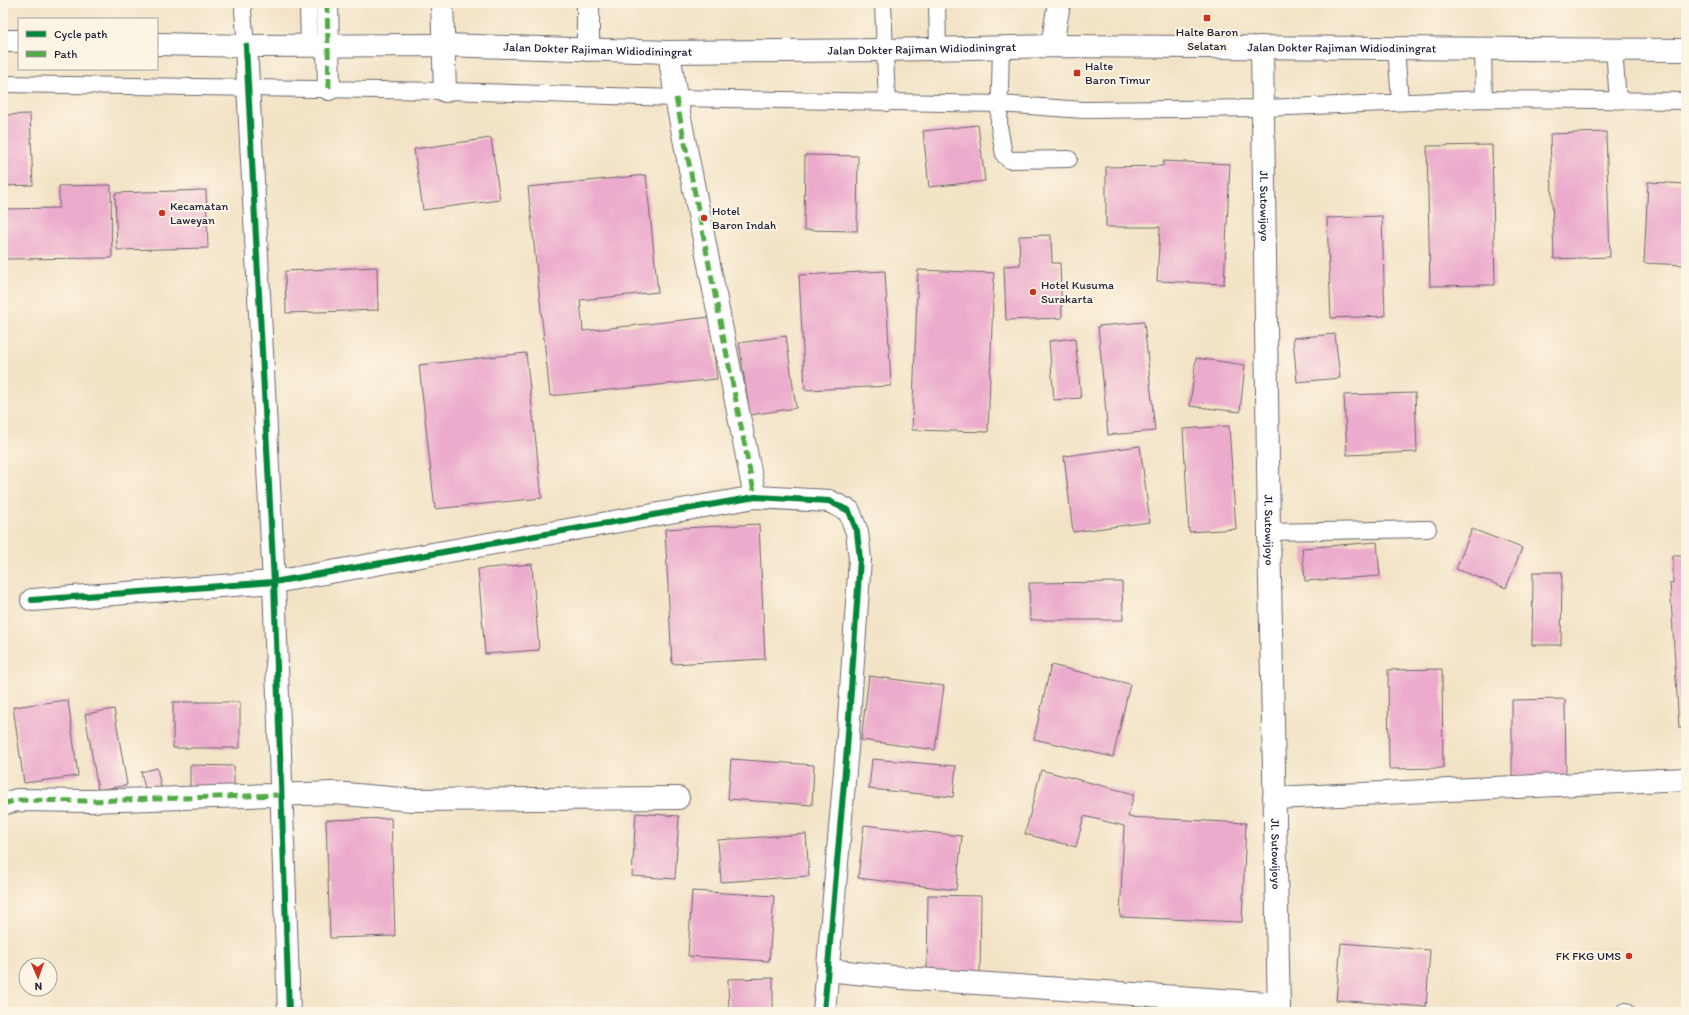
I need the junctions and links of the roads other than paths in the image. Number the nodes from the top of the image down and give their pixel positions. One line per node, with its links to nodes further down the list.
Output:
1 (244, 3): 13 (lane)
2 (306, 3): 14 (lane)
3 (327, 3): 14 (street)
4 (442, 3): 12 (street)
5 (588, 3): 22 (street)
6 (883, 3): 23 (lane)
7 (937, 3): 17 (lane)
8 (1059, 3): 15 (street)
9 (3, 41): 10 (street)
10 (18, 41)
11 (158, 44): 13 (street, Jalan Dokter Rajiman Widiodiningrat)
12 (443, 45): 14 (street, Jalan Dokter Rajiman Widiodiningrat); 22 (street, Jalan Dokter Rajiman Widiodiningrat); 29 (street)
13 (246, 46): 14 (street, Jalan Dokter Rajiman Widiodiningrat); 27 (street)
14 (318, 46): 28 (street)
15 (1052, 46): 16 (street, Jalan Dokter Rajiman Widiodiningrat); 18 (street, Jalan Dokter Rajiman Widiodiningrat)
16 (1262, 47): 19 (street, Jalan Dokter Rajiman Widiodiningrat); 37 (street, Jl. Sutowijoyo)
17 (938, 48): 18 (street, Jalan Dokter Rajiman Widiodiningrat); 23 (street, Jalan Dokter Rajiman Widiodiningrat)
18 (1001, 48): 36 (lane)
19 (1396, 48): 20 (street, Jalan Dokter Rajiman Widiodiningrat); 32 (lane)
20 (1483, 48): 21 (street, Jalan Dokter Rajiman Widiodiningrat); 31 (lane)
21 (1614, 49): 24 (street, Jalan Dokter Rajiman Widiodiningrat); 33 (lane)
22 (588, 50): 25 (street, Jalan Dokter Rajiman Widiodiningrat)
23 (886, 50): 25 (street, Jalan Dokter Rajiman Widiodiningrat); 35 (lane)
24 (1686, 50)
25 (669, 52): 30 (street)
26 (3, 84): 27 (lane)
27 (248, 87): 28 (lane); 42 (street)
28 (329, 89): 29 (lane)
29 (445, 90): 30 (lane)
30 (676, 98): 35 (lane); 39 (street)
31 (1484, 99): 32 (lane); 33 (lane)
32 (1400, 101): 37 (lane)
33 (1618, 101): 34 (lane)
34 (1686, 101)
35 (887, 103): 36 (lane)
36 (1000, 104): 37 (lane); 38 (lane)
37 (1263, 108): 41 (street, Jl. Sutowijoyo)
38 (1069, 159)
39 (755, 497): 42 (street); 49 (street)
40 (1428, 529): 41 (lane)
41 (1269, 532): 47 (street, Jl. Sutowijoyo)
42 (274, 582): 43 (street); 45 (street)
43 (32, 600)
44 (1686, 779): 47 (street)
45 (280, 795): 46 (street); 48 (street); 51 (street)
46 (678, 798)
47 (1274, 798): 50 (street, Jl. Sutowijoyo)
48 (3, 804)
49 (828, 970): 50 (street); 52 (street)
50 (1279, 1008)
51 (289, 1012)
52 (824, 1012)

